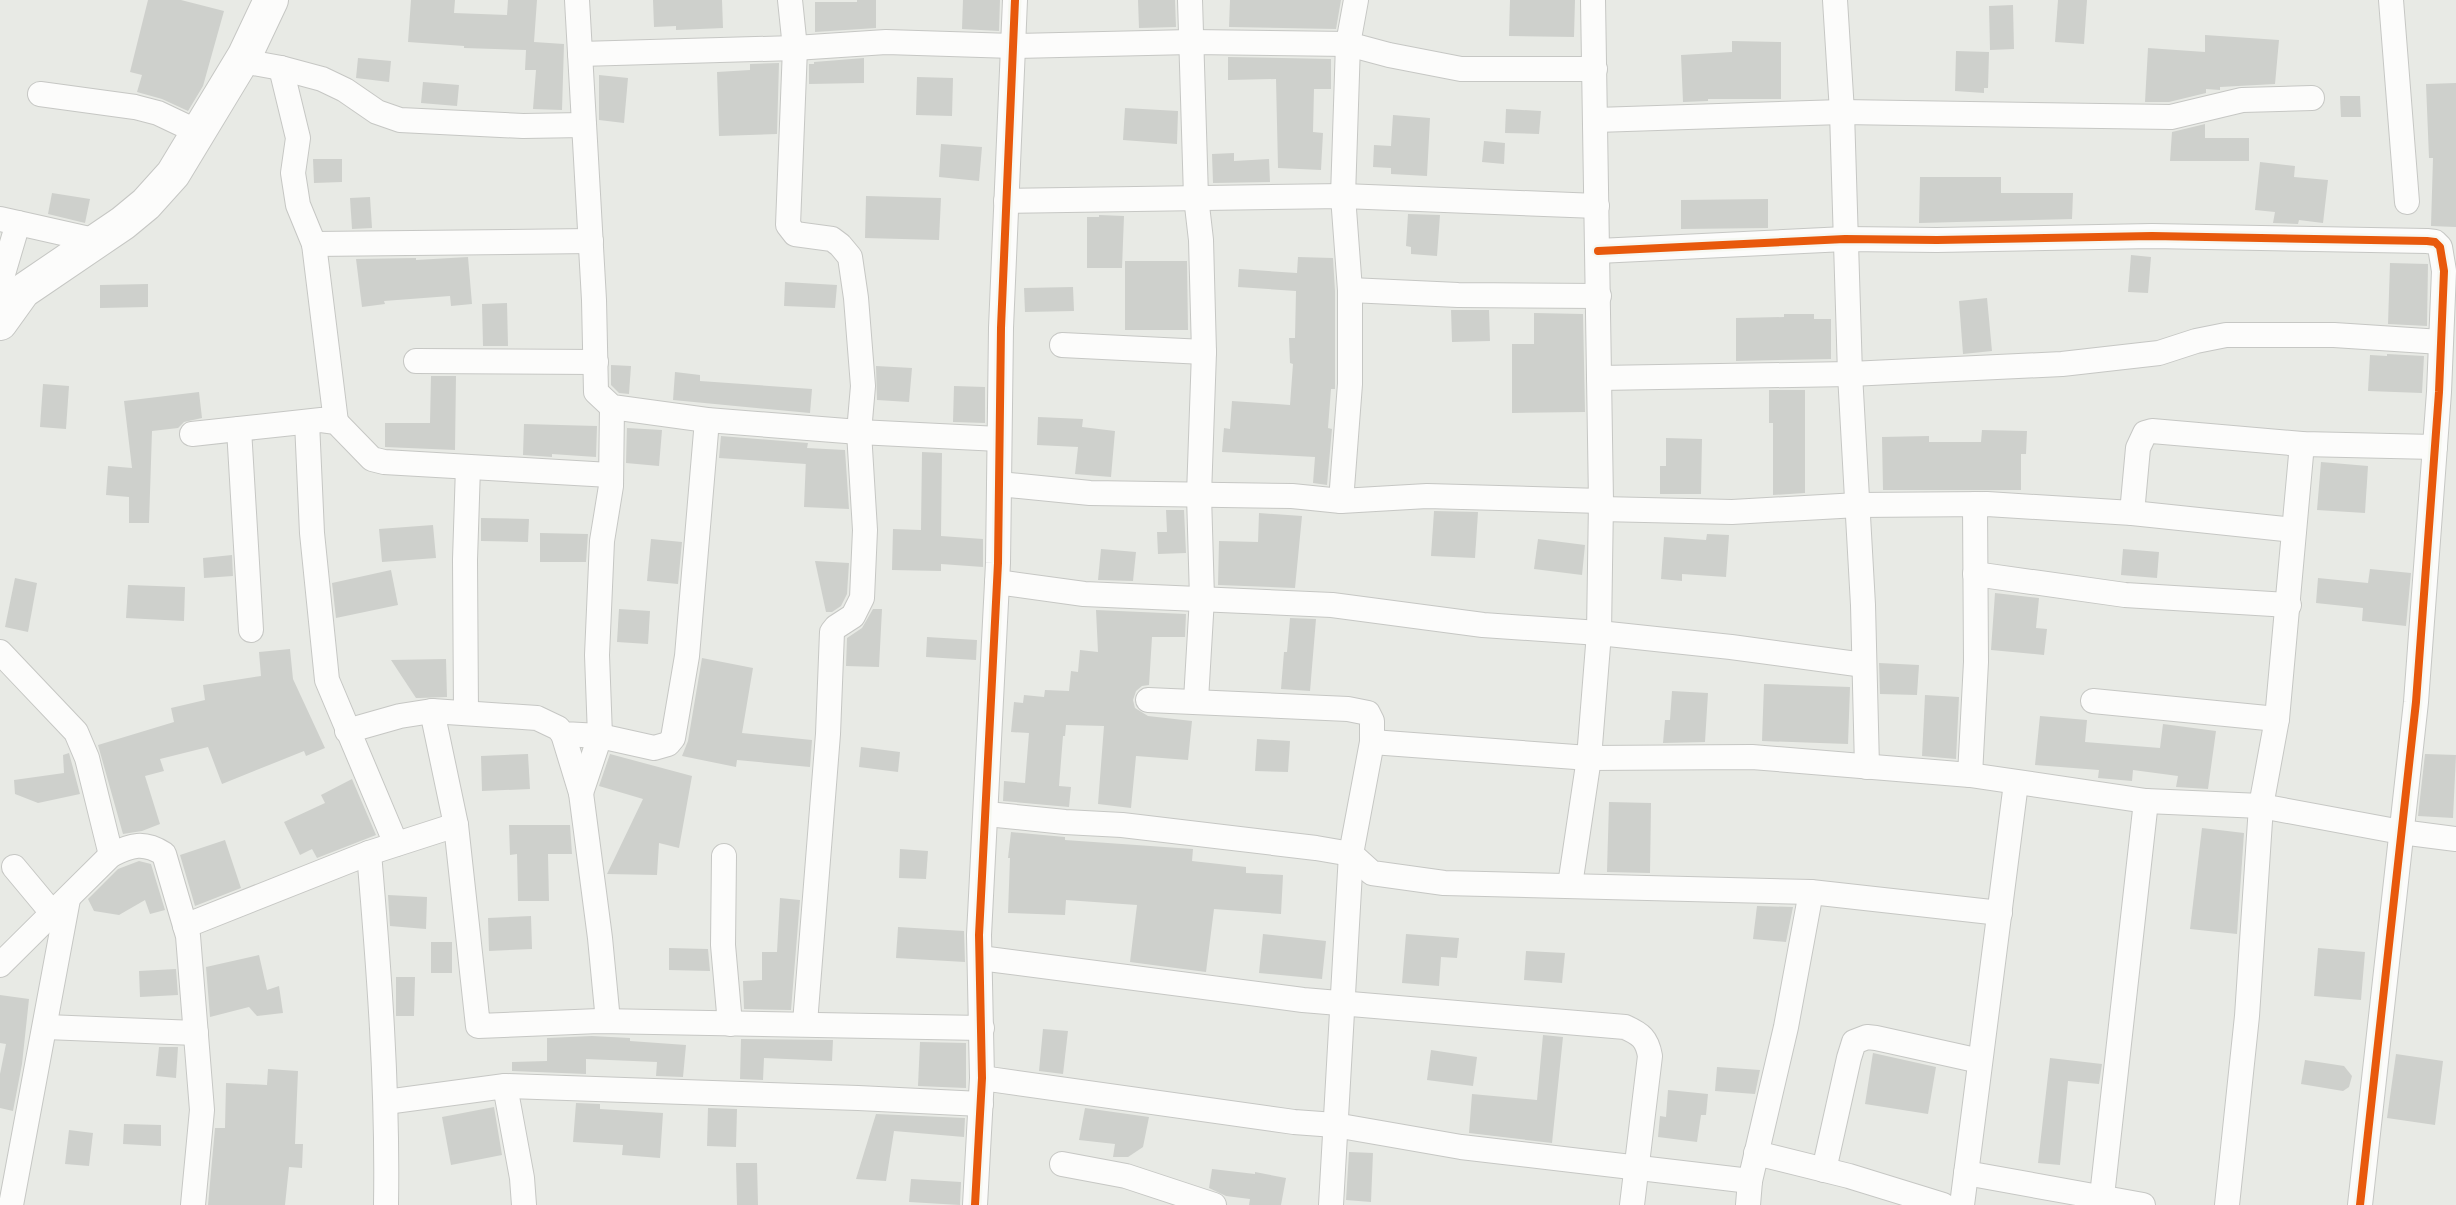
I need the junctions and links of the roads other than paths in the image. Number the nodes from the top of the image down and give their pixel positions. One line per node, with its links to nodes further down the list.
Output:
1 (271, 0): 15 (street)
2 (577, 0): 14 (street)
3 (790, 0): 13 (street)
4 (1015, 0): 12 (street)
5 (1190, 0): 10 (street)
6 (1356, 0): 11 (street)
7 (1593, 0): 17 (street)
8 (1835, 0): 20 (street)
9 (2391, 0): 27 (street)
10 (1191, 42): 11 (street); 12 (street); 25 (street)
11 (1348, 44): 17 (street); 24 (street)
12 (1013, 46): 13 (street); 26 (street)
13 (795, 48): 14 (street); 53 (street)
14 (580, 54): 22 (street)
15 (242, 61): 16 (street); 23 (street)
16 (281, 68): 22 (street); 33 (street)
17 (1595, 69): 21 (street)
18 (40, 94): 23 (street)
19 (2312, 98): 20 (street)
20 (1842, 112): 21 (street); 30 (street)
21 (1596, 120): 28 (street)
22 (584, 125): 32 (street)
23 (198, 132): 31 (street)
24 (1343, 196): 25 (street); 28 (street); 37 (street)
25 (1196, 197): 26 (street); 42 (street)
26 (1006, 201): 55 (street)
27 (2407, 202)
28 (1597, 206): 34 (street)
29 (9, 221): 31 (street); 36 (street)
30 (1845, 239): 34 (street); 35 (street); 45 (street)
31 (98, 241): 39 (street)
32 (591, 241): 33 (street); 44 (street)
33 (314, 244): 51 (street)
34 (1598, 251): 38 (street)
35 (2450, 271): 40 (street)
36 (0, 284)
37 (1350, 290): 38 (street); 63 (street)
38 (1599, 296): 47 (street)
39 (0, 323)
40 (2441, 342): 45 (street); 46 (street)
41 (1062, 345): 42 (street)
42 (1204, 352): 62 (street)
43 (416, 361): 44 (street)
44 (596, 362): 48 (street)
45 (1850, 374): 47 (street); 66 (street)
46 (2448, 375): 57 (street)
47 (1599, 378): 65 (street)
48 (612, 407): 49 (street); 59 (street)
49 (707, 420): 53 (street); 85 (street)
50 (307, 422): 51 (street); 52 (street); 83 (street)
51 (336, 422): 58 (street)
52 (239, 429): 54 (street); 73 (street)
53 (859, 432): 55 (street); 113 (street)
54 (192, 434)
55 (999, 439): 60 (street)
56 (2302, 444): 57 (street); 67 (street); 68 (street)
57 (2435, 447): 61 (street)
58 (468, 467): 59 (street); 81 (street)
59 (610, 475): 85 (street)
60 (999, 484): 62 (street); 70 (street)
61 (2444, 485): 96 (street)
62 (1199, 495): 63 (street); 71 (street)
63 (1341, 501): 65 (street)
64 (1975, 504): 66 (street); 67 (street); 69 (street)
65 (1601, 505): 66 (street); 74 (street)
66 (1858, 505): 76 (street)
67 (2132, 513): 68 (street)
68 (2294, 530): 72 (street)
69 (1975, 574): 72 (street); 89 (street)
70 (997, 582): 71 (street); 94 (street)
71 (1202, 598): 74 (street); 78 (street)
72 (2289, 605): 82 (street)
73 (251, 630)
74 (1599, 633): 76 (street); 87 (street)
75 (0, 652): 101 (street)
76 (1864, 665): 88 (street)
77 (1148, 700): 78 (street)
78 (1196, 700): 86 (street)
79 (2093, 701): 82 (street)
80 (432, 711): 81 (street); 83 (street); 95 (street)
81 (466, 713): 84 (street)
82 (2277, 719): 93 (street)
83 (347, 731): 98 (street)
84 (563, 734): 85 (street); 91 (street)
85 (600, 736): 91 (street)
86 (1372, 742): 87 (street); 100 (street)
87 (1589, 758): 88 (street); 104 (street)
88 (1867, 767): 89 (street)
89 (1970, 775): 90 (street)
90 (2016, 783): 92 (street); 107 (street)
91 (581, 793): 112 (street)
92 (2146, 801): 93 (street); 130 (street)
93 (2261, 806): 96 (street); 142 (street)
94 (987, 814): 100 (street); 109 (street)
95 (456, 825): 98 (street); 112 (street)
96 (2401, 832): 97 (street); 143 (street)
97 (2456, 839)
98 (396, 844): 99 (street)
99 (369, 853): 108 (street); 121 (street)
100 (1351, 854): 104 (street); 111 (street)
101 (111, 855): 106 (street); 108 (street)
102 (724, 856): 114 (street)
103 (14, 867): 106 (street)
104 (1570, 885): 105 (street)
105 (1811, 892): 107 (street); 124 (street)
106 (61, 907): 110 (street); 115 (street)
107 (2000, 913): 118 (street)
108 (185, 926): 117 (street)
109 (980, 958): 111 (street); 116 (street)
110 (1, 963)
111 (1343, 1002): 123 (street); 126 (street)
112 (608, 1021): 114 (street)
113 (805, 1023): 114 (street); 116 (street)
114 (730, 1024)
115 (46, 1027): 117 (street); 131 (street)
116 (982, 1028): 119 (street)
117 (196, 1033): 132 (street)
118 (1980, 1061): 127 (street); 128 (street)
119 (982, 1078): 122 (street); 123 (street)
120 (505, 1086): 121 (street); 122 (street); 134 (street)
121 (386, 1102): 133 (street)
122 (981, 1104): 135 (street)
123 (1335, 1125): 126 (street); 137 (street)
124 (1756, 1153): 127 (street); 129 (street)
125 (1062, 1164): 136 (street)
126 (1635, 1166): 129 (street); 138 (street)
127 (1824, 1170): 139 (street)
128 (1966, 1173): 130 (street); 140 (street)
129 (1749, 1193)
130 (2101, 1201): 141 (street)
131 (11, 1205)
132 (193, 1205)
133 (386, 1205)
134 (524, 1205)
135 (975, 1205)
136 (1214, 1205)
137 (1331, 1205)
138 (1632, 1205)
139 (1943, 1205)
140 (1962, 1205)
141 (2143, 1205)
142 (2227, 1205)
143 (2360, 1205)

